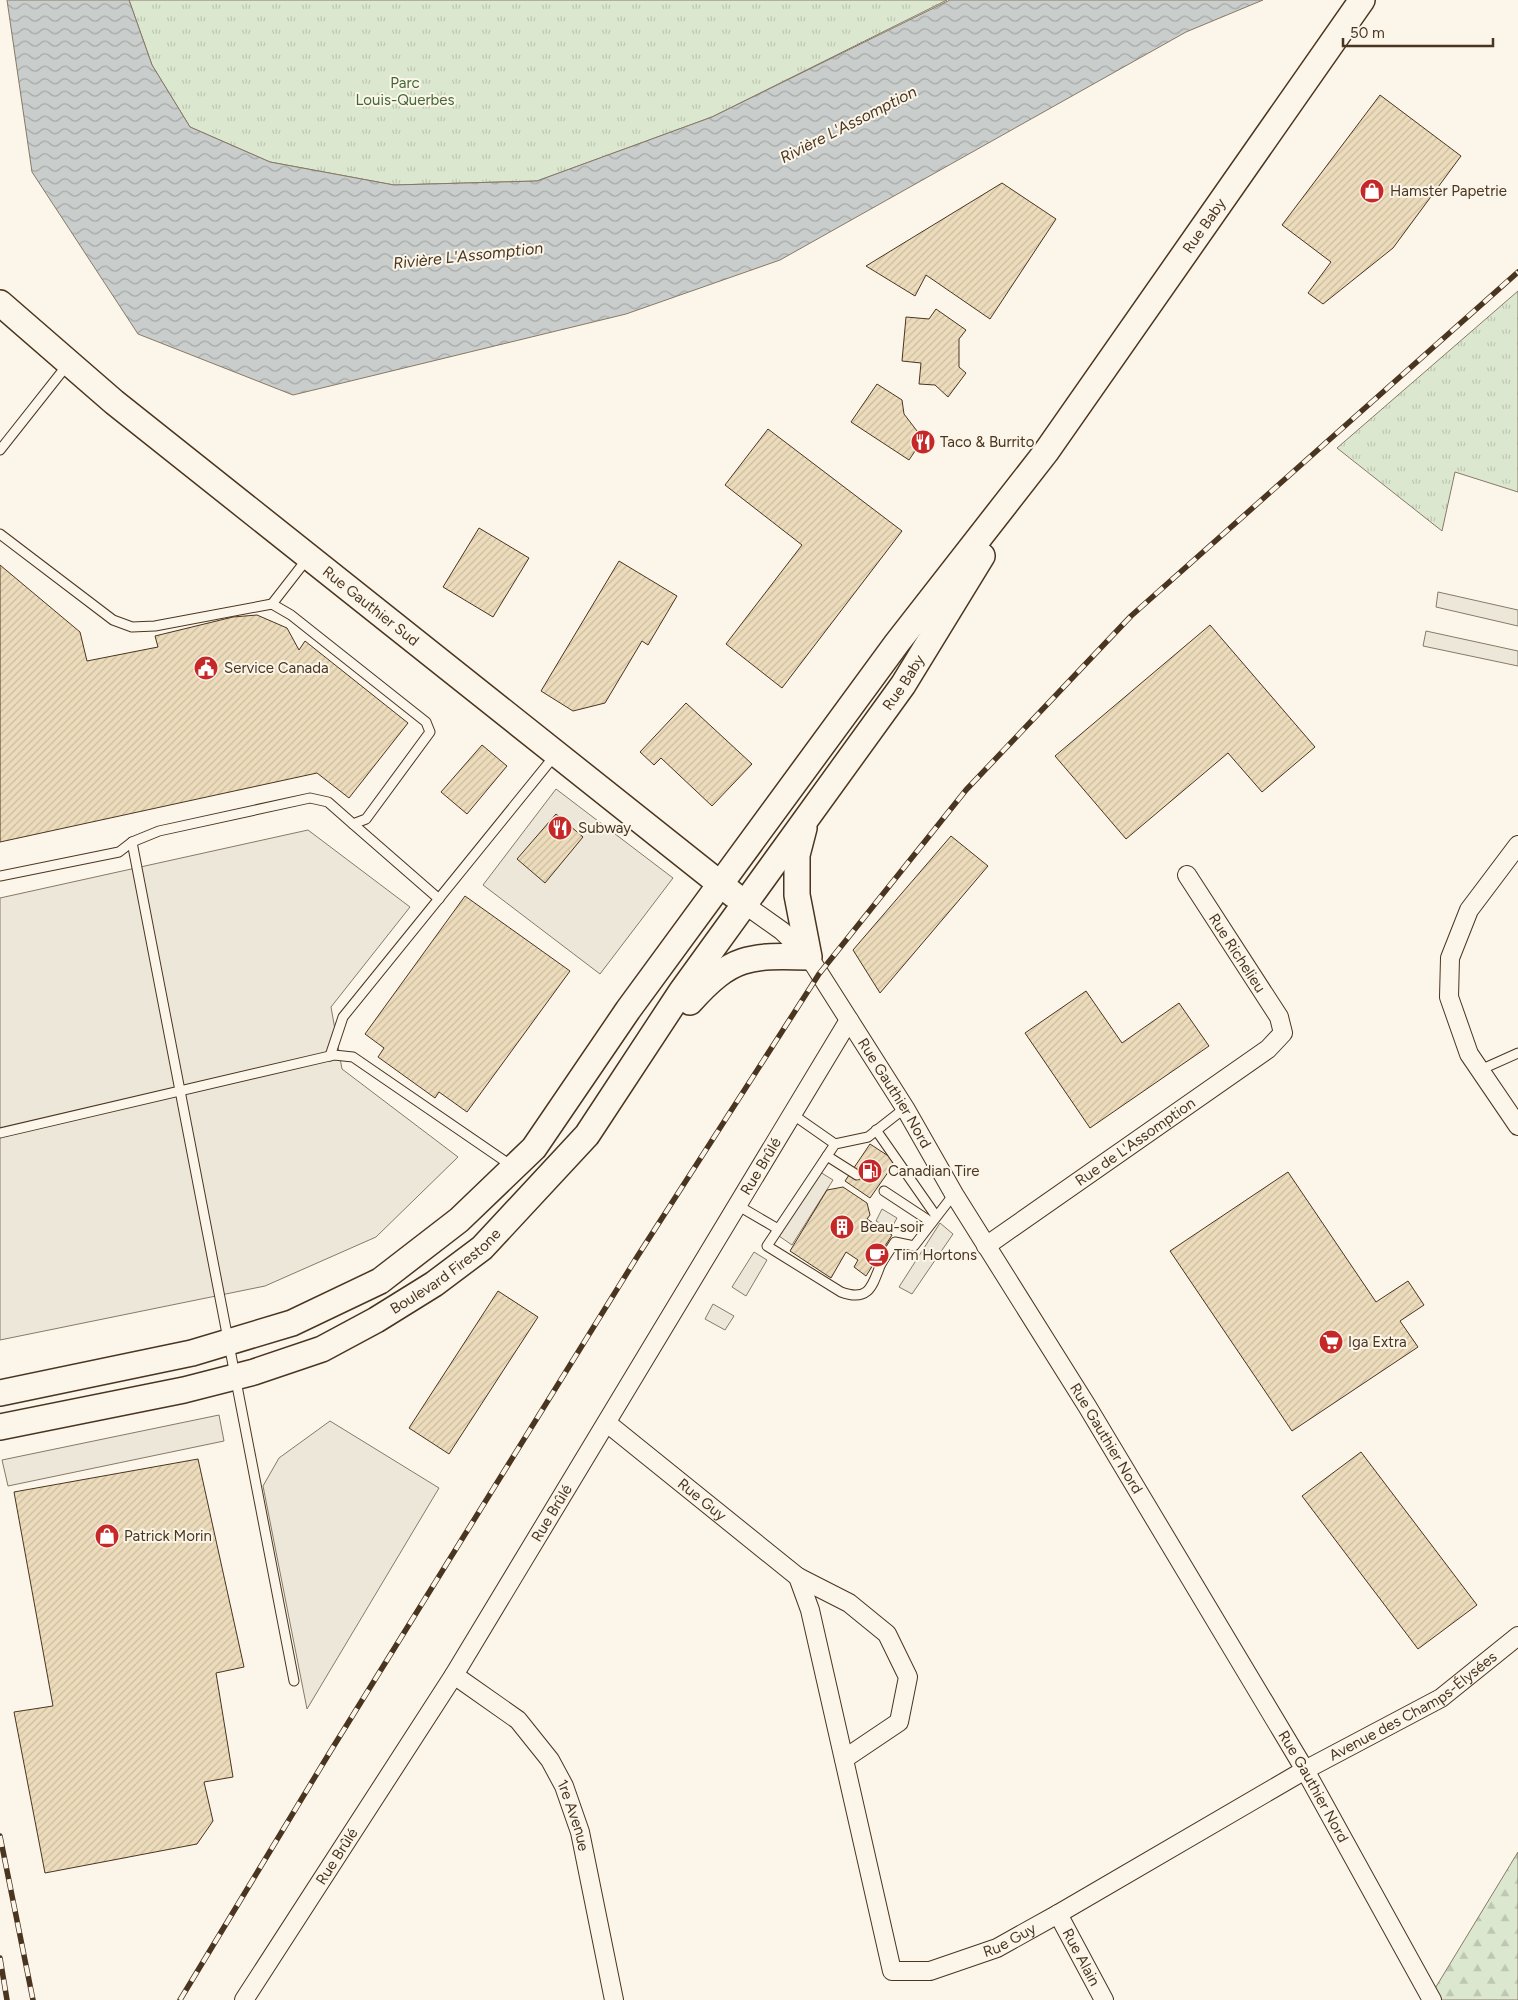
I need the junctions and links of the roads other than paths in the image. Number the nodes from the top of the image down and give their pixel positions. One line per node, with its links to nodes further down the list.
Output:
1 (1362, 0): 5 (main road, Rue Baby)
2 (0, 303): 3 (main road, Rue Gauthier Sud)
3 (69, 363): 4 (lane); 7 (main road, Rue Gauthier Sud)
4 (0, 450)
5 (1046, 452): 10 (main road, Rue Baby); 16 (main road, Rue Baby)
6 (0, 534): 8 (lane)
7 (309, 557): 8 (lane); 9 (main road, Rue Gauthier Sud)
8 (272, 604): 11 (lane)
9 (556, 753): 16 (main road, Rue Gauthier Sud); 17 (lane)
10 (806, 820): 18 (main road, Rue Baby); 19 (main road)
11 (353, 824): 12 (lane); 17 (lane)
12 (132, 842): 15 (lane); 26 (lane)
13 (1518, 845): 24 (street)
14 (1187, 875): 21 (street, Rue Richelieu)
15 (0, 876)
16 (720, 884): 18 (main road, Rue Gauthier Sud); 34 (main road, Boulevard Firestone)
17 (439, 899): 23 (lane)
18 (744, 904): 19 (street, Rue Gauthier Nord); 25 (main road, Boulevard Firestone)
19 (809, 957): 20 (street, Rue Gauthier Nord); 25 (main road)
20 (849, 1020): 27 (street, Rue Gauthier Nord); 28 (street, Rue Brûlé)
21 (1283, 1033): 41 (street, Rue de L'Assomption)
22 (1518, 1053): 24 (lane)
23 (330, 1056): 26 (lane); 34 (lane)
24 (1480, 1070): 29 (street)
25 (628, 1073): 43 (main road, Boulevard Firestone)
26 (180, 1091): 31 (lane); 42 (lane)
27 (905, 1108): 30 (lane); 37 (street, Rue Gauthier Nord)
28 (792, 1114): 32 (lane); 38 (street, Rue Brûlé)
29 (1518, 1126)
30 (876, 1130): 32 (lane); 39 (lane)
31 (0, 1133)
32 (835, 1144): 33 (lane)
33 (827, 1156): 35 (lane); 40 (lane)
34 (513, 1167): 42 (main road, Boulevard Firestone)
35 (857, 1175)
36 (884, 1191): 39 (lane)
37 (954, 1194): 39 (lane); 41 (street, Rue Gauthier Nord)
38 (737, 1205): 40 (lane); 45 (street, Rue Brûlé)
39 (933, 1219): 40 (lane)
40 (778, 1229)
41 (986, 1246): 52 (street, Rue Gauthier Nord)
42 (228, 1341): 43 (lane); 44 (main road, Boulevard Firestone)
43 (235, 1376): 46 (main road, Boulevard Firestone); 50 (lane)
44 (0, 1393)
45 (607, 1423): 47 (street, Rue Guy); 49 (street, Rue Brûlé)
46 (0, 1427)
47 (798, 1577): 51 (street, Rue Guy); 51 (street, Rue Guy)
48 (1518, 1636): 52 (street, Avenue des Champs-Élysées)
49 (454, 1675): 54 (street, Rue Brûlé); 55 (street, 1re Avenue)
50 (294, 1681)
51 (844, 1759): 53 (street, Rue Guy)
52 (1304, 1770): 53 (street, Rue Guy); 57 (street, Rue Gauthier Nord)
53 (1058, 1914): 56 (street, Rue Alain)
54 (251, 1997)
55 (614, 2000)
56 (1104, 2000)
57 (1432, 2000)

